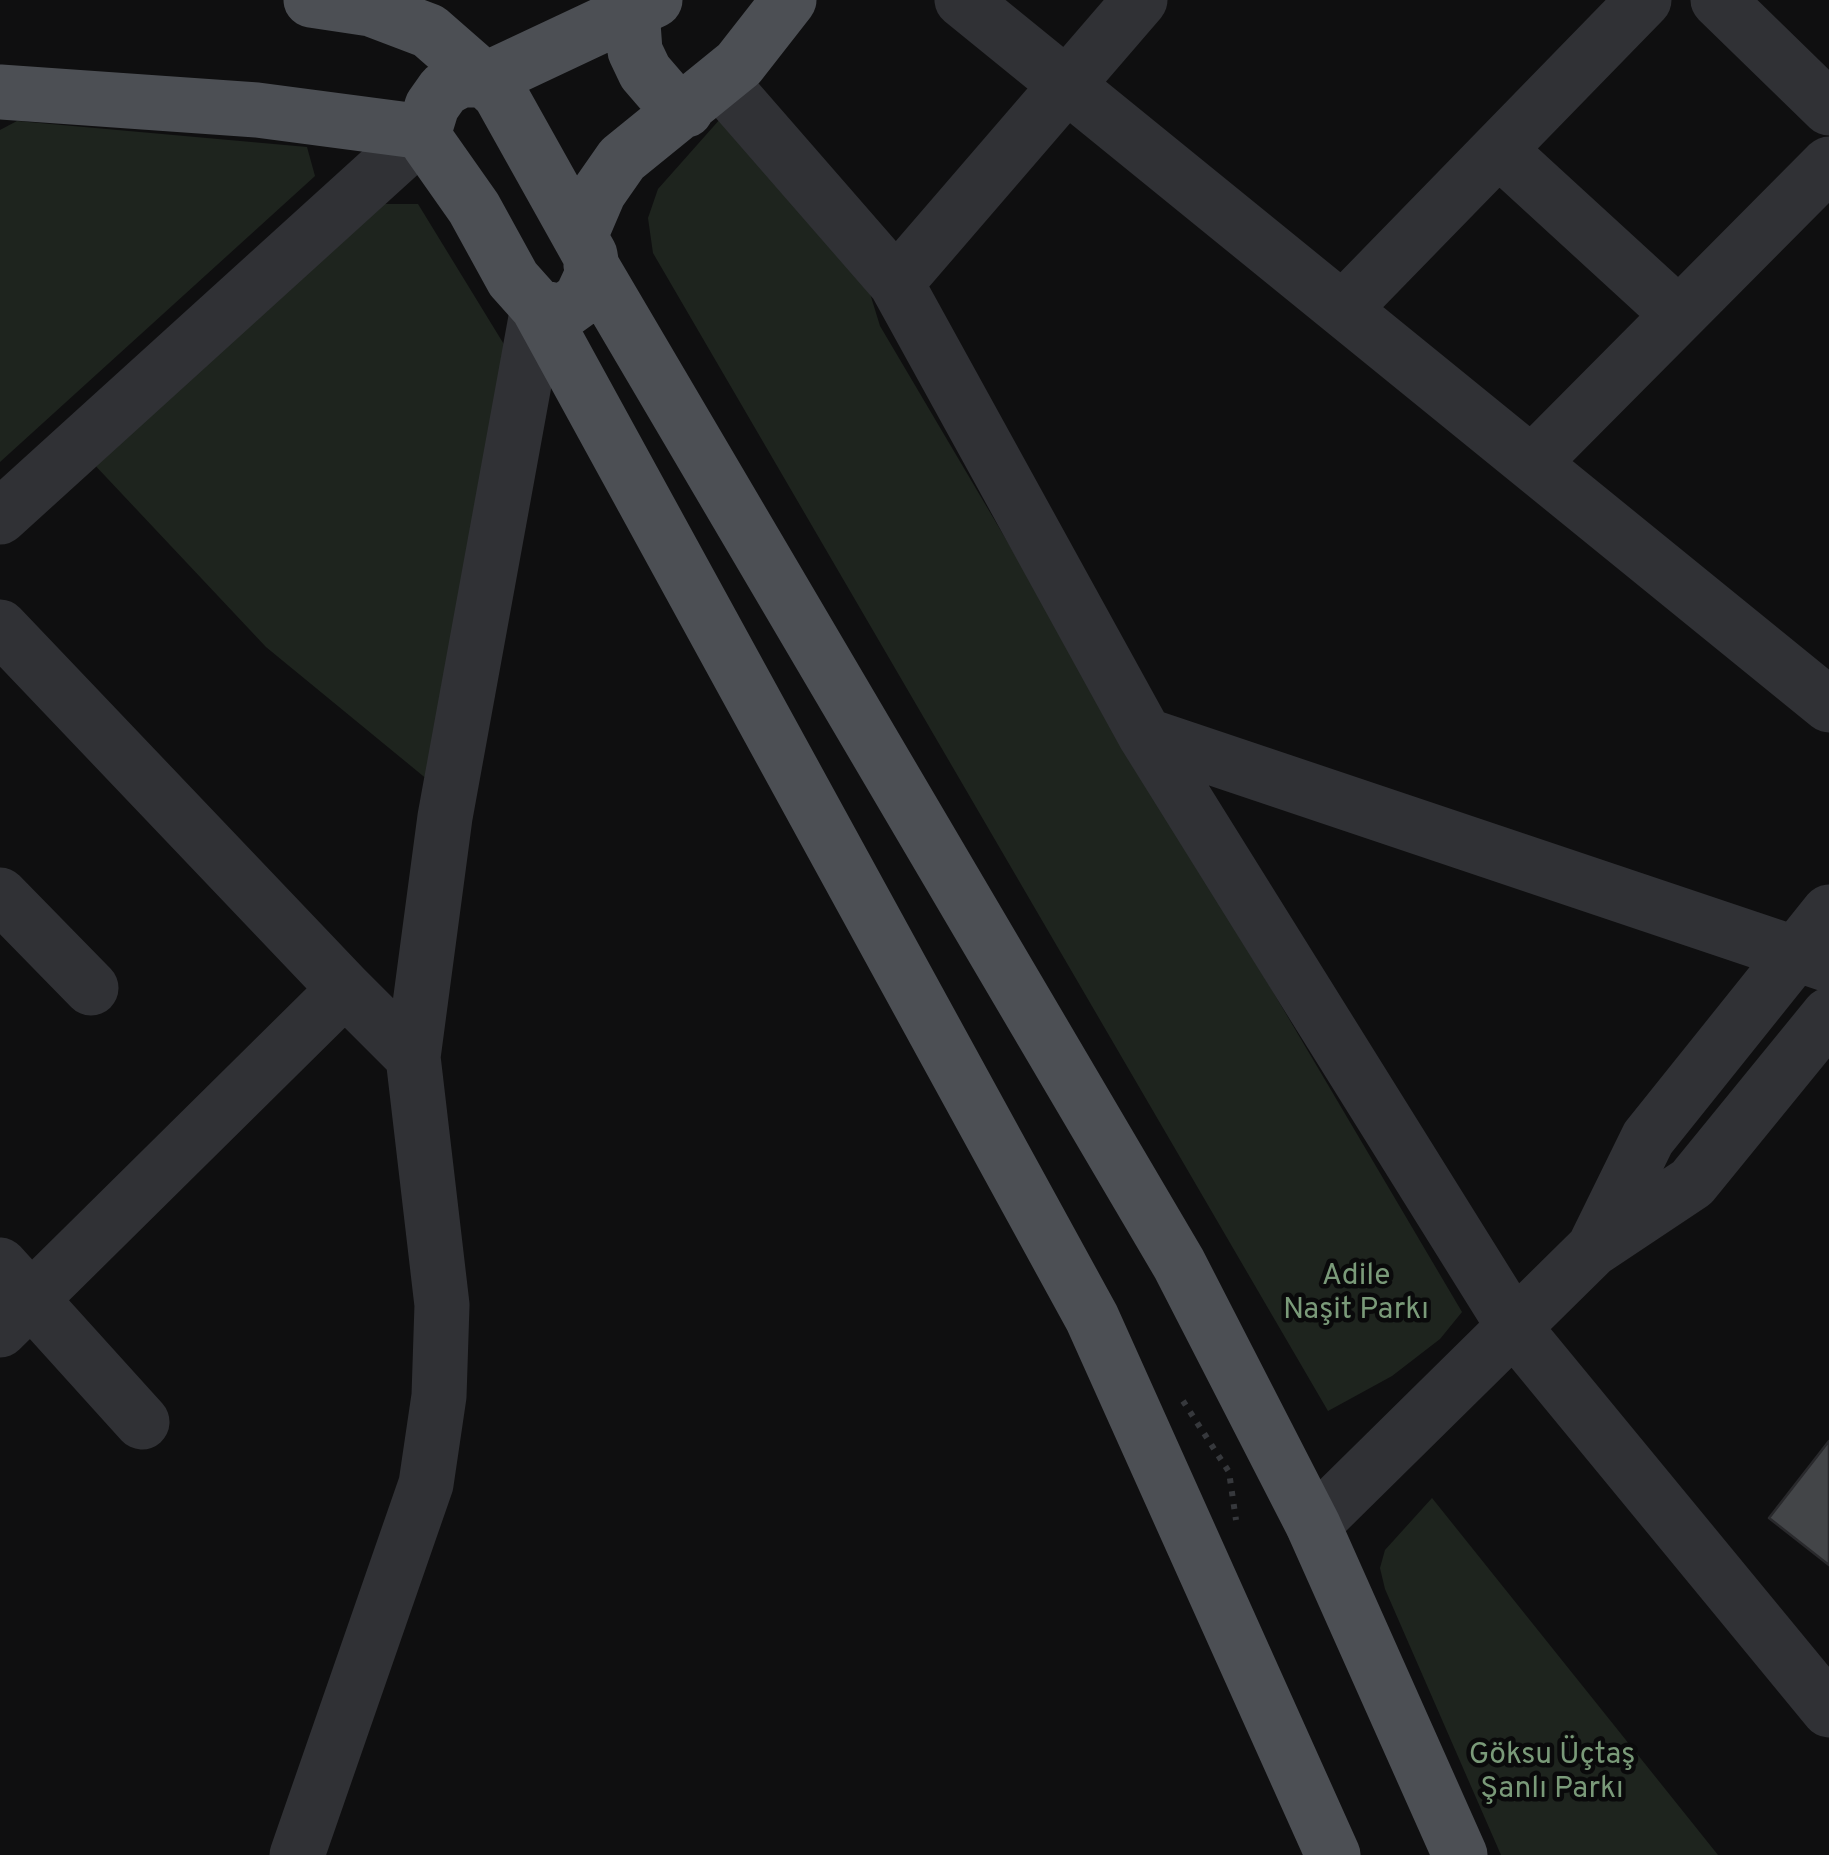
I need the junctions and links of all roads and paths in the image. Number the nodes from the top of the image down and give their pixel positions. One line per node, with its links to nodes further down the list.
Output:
1 (311, 0): 8 (main road)
2 (789, 0): 11 (main road)
3 (962, 0): 9 (street)
4 (1140, 0): 9 (street)
5 (1644, 0): 14 (street)
6 (1718, 0): 12 (street)
7 (638, 3): 8 (main road); 11 (main road)
8 (484, 80): 13 (main road); 16 (main road)
9 (1067, 86): 17 (street); 19 (street)
10 (0, 92): 13 (main road)
11 (703, 96): 16 (main road); 17 (street)
12 (1829, 108)
13 (424, 132): 18 (main road); 22 (street)
14 (1498, 150): 19 (street); 20 (street)
15 (1829, 164): 20 (street)
16 (586, 249): 18 (main road); 36 (main road)
17 (896, 283): 25 (street)
18 (538, 307): 31 (street); 39 (main road)
19 (1343, 310): 21 (street)
20 (1679, 315): 21 (street)
21 (1532, 464): 24 (street)
22 (0, 517)
23 (0, 627): 29 (street)
24 (1829, 704)
25 (1144, 735): 27 (street); 34 (street)
26 (0, 895): 28 (street)
27 (1818, 944): 32 (street)
28 (91, 988)
29 (345, 990): 31 (street); 33 (street)
30 (1829, 1015): 32 (street)
31 (413, 1057): 38 (street)
32 (1593, 1249): 34 (street)
33 (10, 1298): 35 (street)
34 (1516, 1330): 36 (street); 37 (street)
35 (142, 1422)
36 (1313, 1525): 40 (main road)
37 (1824, 1691)
38 (297, 1855)
39 (1334, 1855)
40 (1460, 1855)

